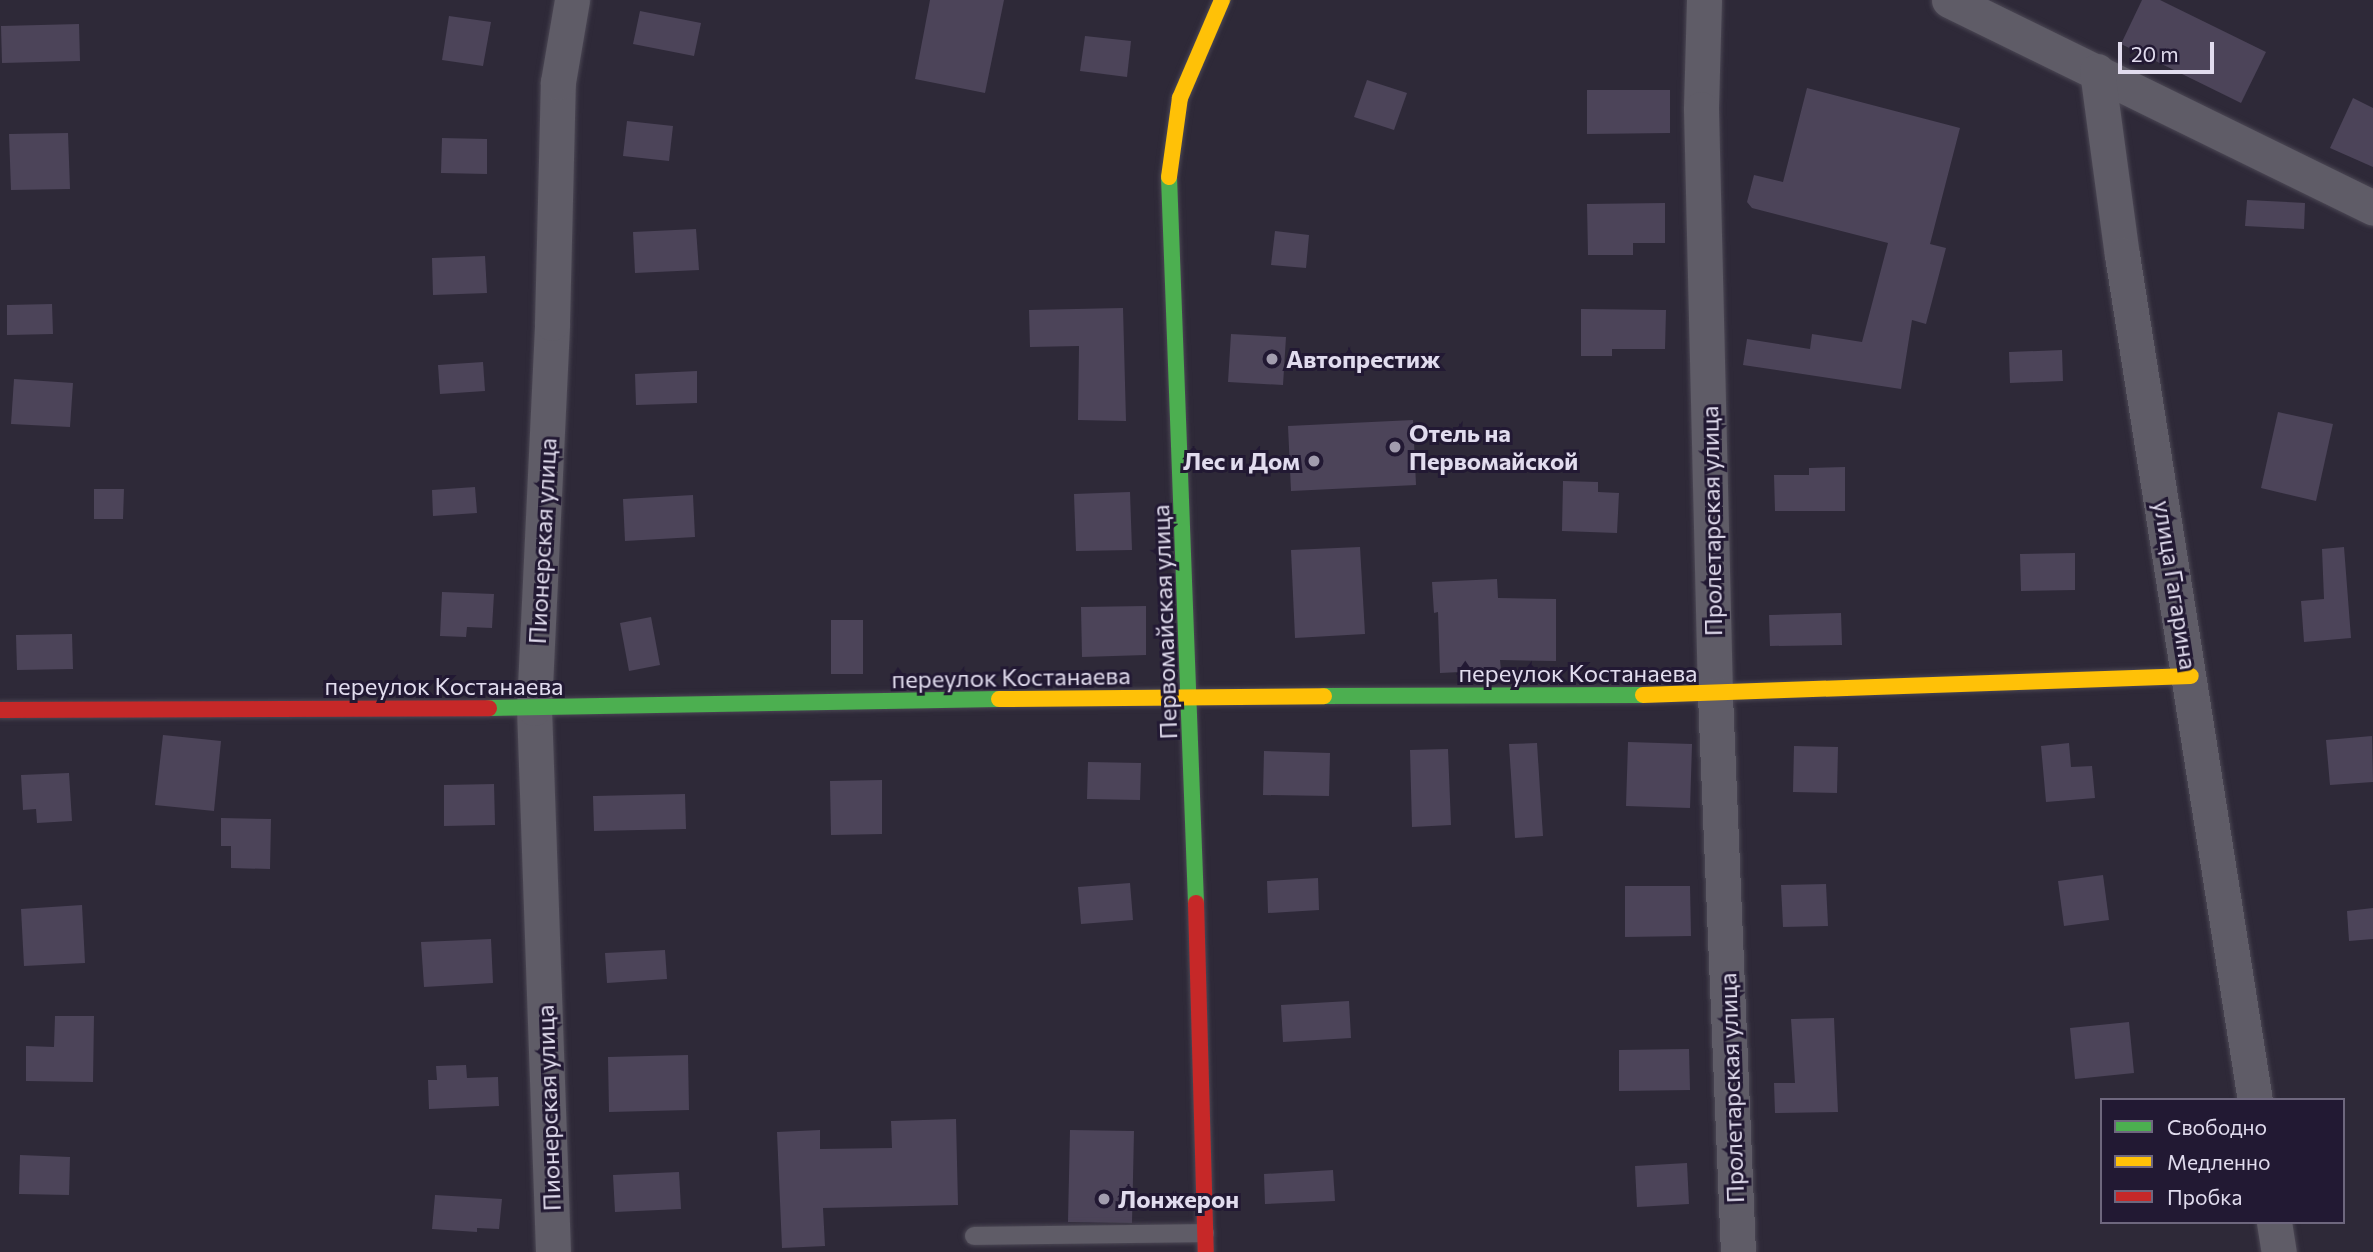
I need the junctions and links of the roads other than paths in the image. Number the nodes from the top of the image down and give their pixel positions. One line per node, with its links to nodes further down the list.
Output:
1 (572, 0): 10 (street, Пионерская улица)
2 (1222, 0): 9 (street, Первомайская улица)
3 (1704, 0): 8 (street, Пролетарская улица)
4 (1949, 0): 5 (street)
5 (2097, 71): 6 (street); 7 (street, улица Гагарина)
6 (2373, 208)
7 (2191, 676): 8 (street, переулок Костанаева); 12 (street, улица Гагарина)
8 (1715, 695): 9 (street, переулок Костанаева); 18 (street, Пролетарская улица)
9 (1190, 696): 10 (street, переулок Костанаева); 14 (street, Первомайская улица)
10 (534, 708): 11 (street, переулок Костанаева); 16 (street, Пионерская улица)
11 (0, 709)
12 (2255, 1098)
13 (2274, 1224): 19 (street)
14 (1205, 1233): 15 (lane); 17 (street, Первомайская улица)
15 (974, 1236)
16 (554, 1252)
17 (1206, 1252)
18 (1738, 1252)
19 (2279, 1252)

